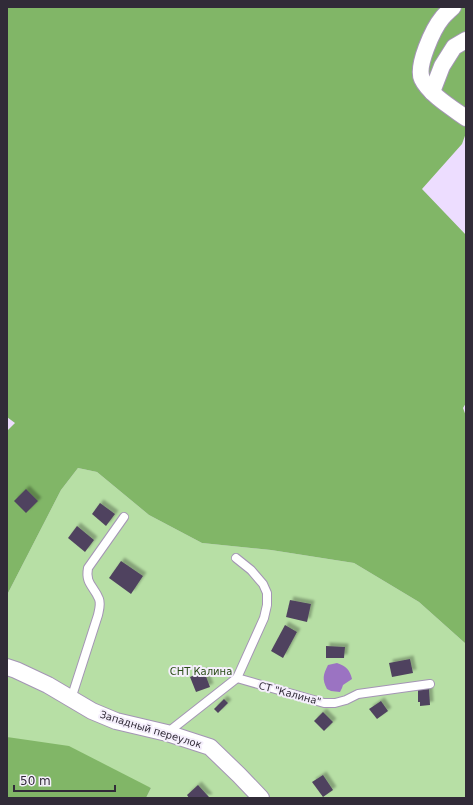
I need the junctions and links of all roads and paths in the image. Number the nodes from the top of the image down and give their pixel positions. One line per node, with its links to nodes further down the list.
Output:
1 (453, 7): 3 (street)
2 (466, 40): 3 (street)
3 (432, 92): 4 (street)
4 (466, 118)
5 (124, 517): 10 (lane)
6 (236, 558): 8 (lane)
7 (7, 667): 10 (street, Западный переулок)
8 (237, 678): 9 (lane, СТ "Калина"); 11 (lane)
9 (430, 684)
10 (71, 700): 11 (street, Западный переулок)
11 (167, 733): 12 (street, Западный переулок)
12 (261, 798)

